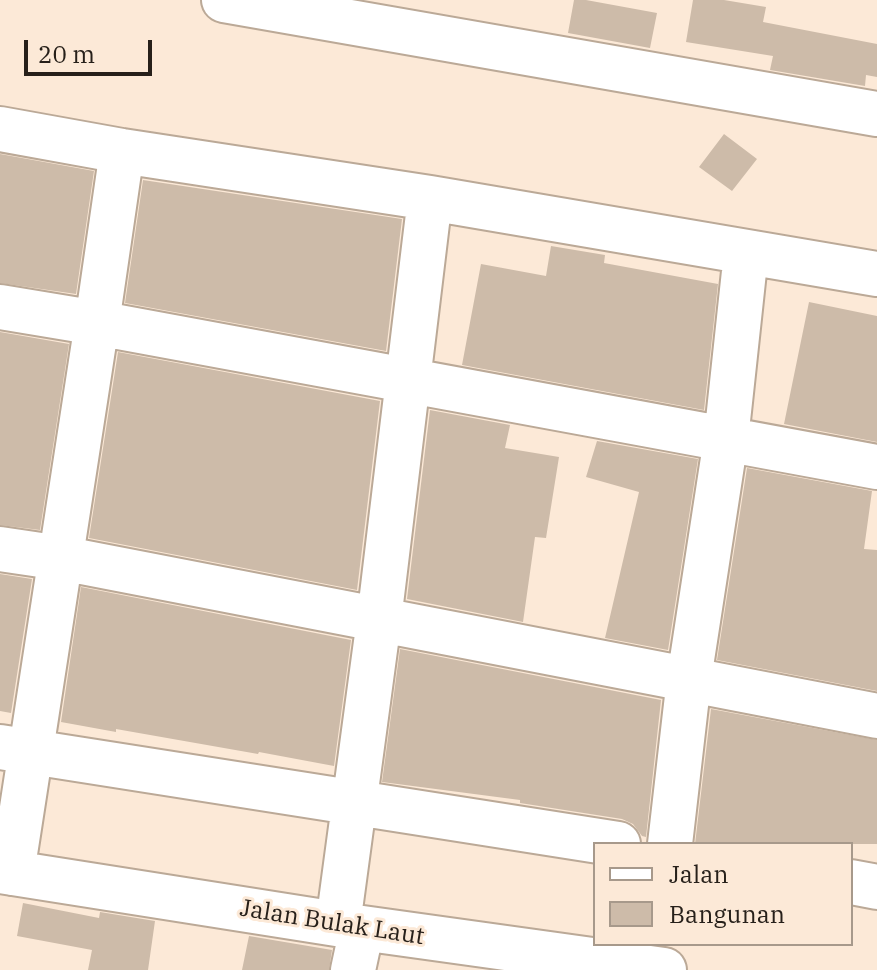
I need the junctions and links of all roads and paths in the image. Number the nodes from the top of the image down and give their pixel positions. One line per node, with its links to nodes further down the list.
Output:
1 (224, 0): 2 (street)
2 (877, 114)
3 (0, 129): 4 (street)
4 (122, 151): 5 (street); 9 (street)
5 (430, 198): 6 (street); 10 (street)
6 (746, 253): 7 (street); 11 (street)
7 (877, 274)
8 (0, 307): 9 (street)
9 (97, 323): 10 (street); 14 (street)
10 (407, 379): 11 (street); 15 (street)
11 (726, 439): 12 (street); 16 (street)
12 (877, 467)
13 (0, 549): 14 (street)
14 (61, 558): 15 (street); 18 (street)
15 (379, 620): 16 (street); 19 (street)
16 (689, 679): 17 (street); 21 (street)
17 (877, 716)
18 (15, 750): 19 (street); 22 (street)
19 (354, 804): 20 (street); 25 (street)
20 (605, 842)
21 (670, 842)
22 (6, 872): 25 (street, Jalan Bulak Laut)
23 (853, 882): 24 (street)
24 (877, 887)
25 (350, 926): 26 (street, Jalan Bulak Laut); 27 (street)
26 (657, 961)
27 (353, 970)

